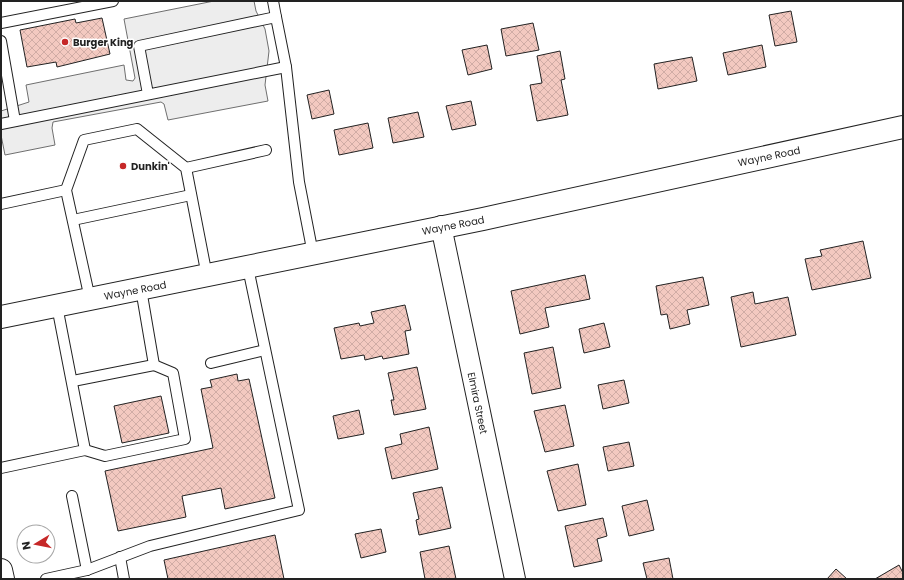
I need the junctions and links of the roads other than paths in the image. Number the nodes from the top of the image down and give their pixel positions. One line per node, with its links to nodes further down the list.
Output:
1 (113, 1): 4 (lane)
2 (273, 1): 3 (lane)
3 (276, 17): 6 (lane); 7 (lane)
4 (1, 23)
5 (1, 41): 8 (lane)
6 (286, 67): 7 (lane); 18 (lane)
7 (148, 94): 8 (lane)
8 (15, 121): 9 (lane)
9 (1, 124)
10 (903, 127): 17 (main road, Wayne Road)
11 (266, 150): 12 (lane)
12 (186, 168): 13 (lane); 14 (lane)
13 (66, 190): 15 (lane); 16 (lane)
14 (191, 195): 16 (lane); 20 (lane)
15 (1, 204)
16 (73, 220): 22 (lane)
17 (441, 226): 18 (main road, Wayne Road); 38 (street, Elmira Street)
18 (313, 254): 19 (main road, Wayne Road)
19 (248, 268): 20 (main road, Wayne Road); 25 (lane)
20 (207, 276): 21 (main road, Wayne Road)
21 (141, 289): 22 (main road, Wayne Road); 27 (lane)
22 (90, 299): 23 (main road, Wayne Road)
23 (57, 306): 24 (main road, Wayne Road); 28 (lane)
24 (1, 317)
25 (265, 350): 26 (lane); 32 (lane)
26 (212, 363)
27 (154, 365): 28 (lane); 29 (lane)
28 (73, 382): 29 (lane)
29 (85, 450): 30 (lane)
30 (1, 468)
31 (72, 496): 34 (lane)
32 (120, 558): 34 (lane); 37 (lane)
33 (1, 570): 35 (main road)
34 (87, 570): 36 (lane)
35 (3, 579)
36 (46, 579)
37 (124, 579)
38 (515, 579)

